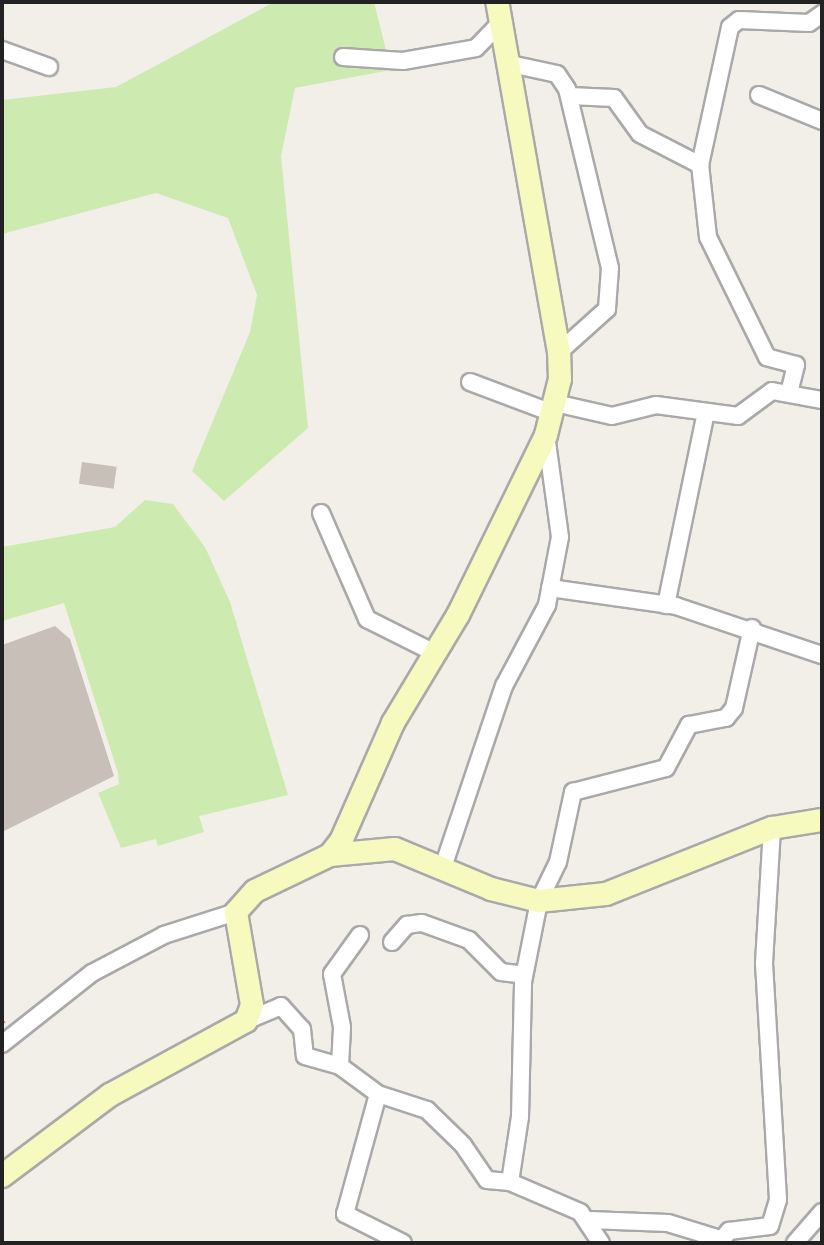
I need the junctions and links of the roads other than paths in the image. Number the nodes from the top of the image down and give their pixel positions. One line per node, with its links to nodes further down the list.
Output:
1 (498, 12): 4 (street); 5 (main road)
2 (822, 14): 10 (street)
3 (2, 50): 6 (street)
4 (343, 57)
5 (506, 63): 8 (street); 11 (main road)
6 (49, 67)
7 (759, 95): 9 (street)
8 (570, 96): 10 (street); 11 (street)
9 (822, 121)
10 (700, 165): 13 (street)
11 (559, 352): 15 (main road)
12 (470, 382): 15 (street)
13 (789, 393): 14 (street); 16 (street)
14 (822, 400)
15 (553, 408): 16 (street); 17 (main road)
16 (706, 412): 20 (street)
17 (546, 435): 19 (street); 22 (main road)
18 (321, 513): 22 (street)
19 (550, 588): 20 (street); 27 (street)
20 (666, 605): 21 (street)
21 (752, 628): 23 (street); 28 (street)
22 (435, 653): 26 (main road)
23 (822, 655)
24 (822, 820): 25 (main road)
25 (772, 828): 28 (main road); 41 (street)
26 (330, 855): 27 (main road); 29 (main road)
27 (443, 867): 28 (main road)
28 (539, 901): 32 (street)
29 (236, 912): 33 (main road); 34 (street)
30 (360, 935): 35 (street)
31 (392, 942): 32 (street)
32 (524, 975): 38 (street)
33 (246, 1021): 35 (street); 37 (main road)
34 (2, 1044)
35 (340, 1066): 36 (street)
36 (378, 1094): 38 (street); 42 (street)
37 (2, 1176)
38 (510, 1182): 40 (street)
39 (822, 1212): 44 (street)
40 (589, 1220): 41 (street); 43 (street)
41 (720, 1241)
42 (403, 1243)
43 (601, 1243)
44 (795, 1243)

